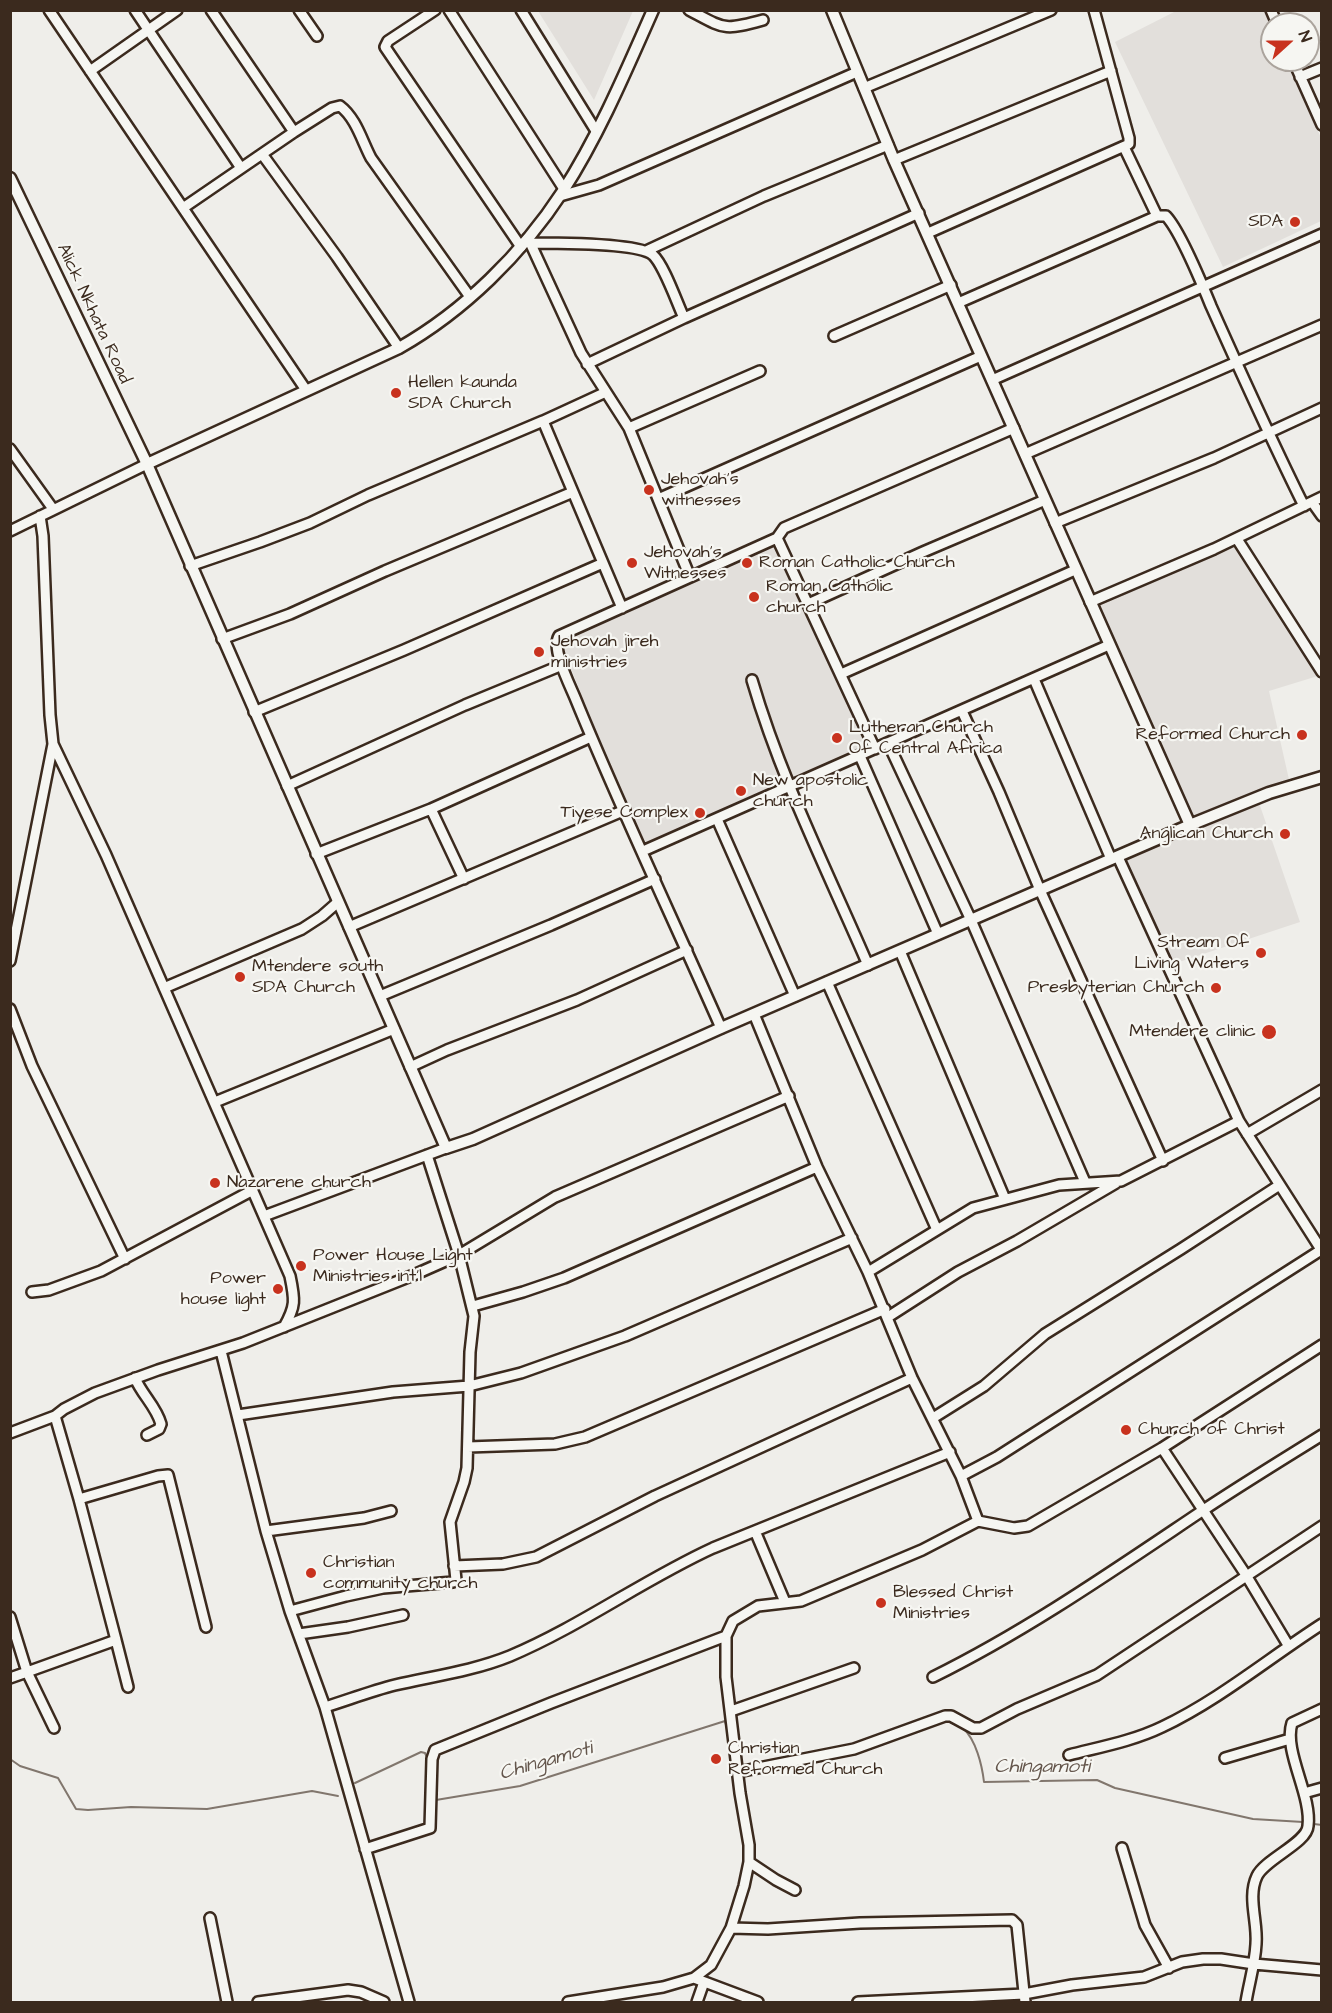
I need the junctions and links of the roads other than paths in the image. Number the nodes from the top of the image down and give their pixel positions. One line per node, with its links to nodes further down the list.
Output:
1 (49, 10): 18 (street)
2 (135, 10): 15 (street)
3 (177, 10): 15 (street)
4 (211, 10): 26 (street)
5 (299, 10): 16 (street)
6 (435, 10): 39 (street)
7 (449, 10): 33 (street)
8 (522, 10): 25 (street)
9 (653, 10): 25 (main road)
10 (689, 10): 14 (street)
11 (1051, 10): 23 (street)
12 (1094, 10): 19 (street)
13 (835, 12): 20 (main road)
14 (763, 20)
15 (149, 30): 18 (street); 31 (street)
16 (316, 36)
17 (1322, 69): 22 (street)
18 (90, 71): 34 (street)
19 (1111, 71): 28 (street); 30 (street)
20 (858, 72): 23 (main road); 33 (street)
21 (1298, 72): 22 (street)
22 (1300, 77): 24 (street)
23 (864, 88): 27 (main road)
24 (1322, 125)
25 (596, 130): 33 (main road)
26 (294, 132): 29 (street); 43 (street)
27 (888, 144): 30 (main road); 40 (street)
28 (1124, 147): 36 (street); 37 (street)
29 (262, 154): 31 (street); 48 (street)
30 (894, 160): 35 (main road)
31 (241, 168): 34 (street)
32 (10, 178): 63 (main road, Alick Nkhata Road)
33 (562, 193): 39 (main road)
34 (183, 208): 54 (street)
35 (919, 213): 37 (main road); 45 (street)
36 (1157, 216): 42 (street); 44 (street)
37 (928, 233): 41 (main road)
38 (1322, 234): 42 (street)
39 (527, 243): 40 (street); 43 (main road); 51 (street)
40 (646, 251): 45 (street)
41 (951, 285): 44 (main road); 47 (street)
42 (1202, 286): 50 (street); 53 (street)
43 (470, 297): 48 (main road)
44 (958, 303): 49 (main road)
45 (684, 318): 51 (street)
46 (1322, 325): 50 (street)
47 (834, 336)
48 (399, 348): 54 (main road)
49 (981, 356): 53 (main road); 66 (street)
50 (1237, 362): 60 (street); 62 (street)
51 (587, 364): 55 (street)
52 (760, 371): 58 (street)
53 (992, 380): 59 (main road)
54 (306, 390): 63 (main road)
55 (606, 392): 57 (street); 58 (street)
56 (1322, 408): 60 (street)
57 (543, 421): 64 (street); 77 (street)
58 (629, 428): 66 (street)
59 (1014, 428): 62 (main road); 74 (street)
60 (1267, 432): 68 (street); 72 (street)
61 (10, 449): 69 (street)
62 (1025, 454): 67 (main road)
63 (147, 464): 69 (street); 77 (main road, Alick Nkhata Road)
64 (573, 492): 76 (street); 83 (street)
65 (1322, 497): 68 (street)
66 (658, 499): 79 (street)
67 (1046, 500): 72 (main road); 81 (street)
68 (1308, 504): 71 (street); 75 (street)
69 (53, 509): 70 (street)
70 (40, 516): 73 (street); 94 (street)
71 (1322, 516)
72 (1055, 523): 78 (main road)
73 (10, 531)
74 (777, 538): 79 (street); 81 (street)
75 (1237, 539): 80 (street); 86 (street)
76 (603, 563): 82 (street); 91 (street)
77 (190, 566): 83 (main road, Alick Nkhata Road)
78 (1076, 570): 80 (main road); 87 (street)
79 (690, 577): 82 (street)
80 (1090, 602): 84 (main road)
81 (808, 604): 87 (street)
82 (622, 608): 85 (street)
83 (222, 639): 91 (main road, Alick Nkhata Road)
84 (1109, 645): 88 (street); 103 (main road)
85 (562, 665): 92 (street); 98 (street)
86 (1322, 672)
87 (841, 674): 95 (street)
88 (1034, 679): 90 (street); 106 (street)
89 (752, 680): 99 (street)
90 (962, 711): 93 (street); 109 (street)
91 (254, 712): 98 (main road, Alick Nkhata Road)
92 (591, 737): 100 (street); 101 (street)
93 (888, 743): 95 (street); 111 (street)
94 (53, 744): 116 (street); 119 (street)
95 (875, 749): 96 (street)
96 (860, 756): 99 (street); 113 (street)
97 (1322, 777): 103 (main road)
98 (287, 786): 105 (main road, Alick Nkhata Road)
99 (789, 787): 102 (street); 117 (street)
100 (431, 809): 105 (street); 107 (street)
101 (625, 810): 104 (street); 107 (street)
102 (717, 819): 104 (street); 121 (street)
103 (1190, 825): 106 (main road)
104 (643, 851): 108 (street)
105 (316, 854): 110 (main road, Alick Nkhata Road)
106 (1115, 858): 109 (main road); 130 (street)
107 (464, 879): 112 (street)
108 (655, 879): 114 (street); 120 (street)
109 (1040, 890): 111 (main road); 134 (street)
110 (338, 902): 112 (main road, Alick Nkhata Road); 119 (street)
111 (971, 920): 113 (main road); 136 (street)
112 (349, 927): 120 (main road, Alick Nkhata Road)
113 (938, 934): 115 (main road)
114 (687, 950): 124 (street); 126 (street)
115 (900, 951): 117 (main road); 140 (street)
116 (10, 961)
117 (868, 964): 118 (main road)
118 (827, 982): 121 (main road); 142 (street)
119 (164, 988): 129 (street)
120 (380, 996): 125 (main road, Alick Nkhata Road)
121 (795, 996): 123 (main road)
122 (10, 1009): 146 (street)
123 (754, 1014): 124 (main road); 128 (street)
124 (722, 1028): 132 (main road)
125 (394, 1029): 126 (main road, Alick Nkhata Road); 129 (street)
126 (410, 1067): 132 (main road, Alick Nkhata Road)
127 (1321, 1092): 131 (street)
128 (789, 1096): 135 (street); 145 (street)
129 (215, 1102): 139 (street)
130 (1239, 1121): 131 (street); 134 (street)
131 (1247, 1134): 138 (street)
132 (446, 1148): 133 (street)
133 (427, 1155): 141 (street); 145 (street)
134 (1163, 1161): 137 (street)
135 (817, 1167): 143 (street); 149 (street)
136 (1084, 1182): 137 (street); 140 (street)
137 (1117, 1182): 150 (street)
138 (1278, 1186): 144 (street); 159 (street)
139 (253, 1190): 141 (street); 146 (street)
140 (1005, 1199): 142 (street)
141 (264, 1216): 151 (street)
142 (937, 1230): 147 (street)
143 (852, 1238): 147 (street); 156 (street)
144 (1321, 1251): 166 (street)
145 (459, 1256): 149 (street); 151 (street)
146 (125, 1259): 148 (street)
147 (868, 1272): 150 (street)
148 (32, 1292)
149 (473, 1306): 156 (street)
150 (887, 1313): 155 (street); 163 (street)
151 (284, 1327): 153 (street)
152 (1322, 1345): 164 (street)
153 (221, 1351): 154 (street); 157 (street)
154 (135, 1378): 158 (street); 161 (street)
155 (912, 1378): 159 (street); 174 (street)
156 (469, 1386): 157 (street); 163 (street)
157 (238, 1415): 172 (street)
158 (55, 1416): 160 (street); 167 (street)
159 (933, 1418): 165 (street)
160 (10, 1433)
161 (147, 1435)
162 (1322, 1435): 169 (street)
163 (468, 1447): 174 (street)
164 (1162, 1448): 169 (street); 170 (street)
165 (950, 1452): 166 (street); 173 (street)
166 (961, 1476): 170 (street)
167 (79, 1498): 181 (street); 184 (street)
168 (391, 1511): 172 (street)
169 (1202, 1511): 175 (street); 188 (street)
170 (978, 1521): 176 (street)
171 (1322, 1526): 175 (street)
172 (266, 1531): 177 (street)
173 (755, 1531): 176 (street); 191 (street)
174 (454, 1566): 177 (street)
175 (1246, 1575): 185 (street); 198 (street)
176 (785, 1602): 183 (street)
177 (290, 1611): 182 (street)
178 (403, 1615): 182 (street)
179 (10, 1617): 187 (street)
180 (1322, 1624): 185 (street)
181 (206, 1627)
182 (298, 1634): 191 (street)
183 (726, 1636): 193 (street); 202 (street)
184 (116, 1640): 187 (street); 190 (street)
185 (1288, 1646): 196 (street)
186 (854, 1668): 193 (street)
187 (27, 1672): 189 (street); 194 (street)
188 (933, 1677)
189 (10, 1678)
190 (128, 1687)
191 (324, 1707): 202 (street)
192 (1322, 1709): 195 (street)
193 (731, 1711): 198 (street)
194 (54, 1728)
195 (1290, 1739): 197 (street); 200 (street)
196 (1069, 1755)
197 (1225, 1758)
198 (738, 1772): 203 (street)
199 (1322, 1788): 200 (street)
200 (1304, 1793): 207 (street)
201 (1122, 1848): 208 (street)
202 (365, 1849): 216 (street)
203 (749, 1862): 204 (street); 206 (street)
204 (795, 1890)
205 (210, 1918): 213 (street)
206 (731, 1928): 210 (street); 211 (street)
207 (1254, 1964): 208 (street); 209 (street); 221 (street)
208 (1169, 1968): 211 (street)
209 (1322, 1970)
210 (699, 1980): 217 (street); 218 (street); 219 (street)
211 (1025, 1998): 212 (street)
212 (941, 2001): 220 (street)
213 (227, 2002)
214 (258, 2002): 215 (street)
215 (384, 2002)
216 (409, 2002)
217 (568, 2002)
218 (697, 2002)
219 (758, 2002)
220 (858, 2002)
221 (1245, 2002)

